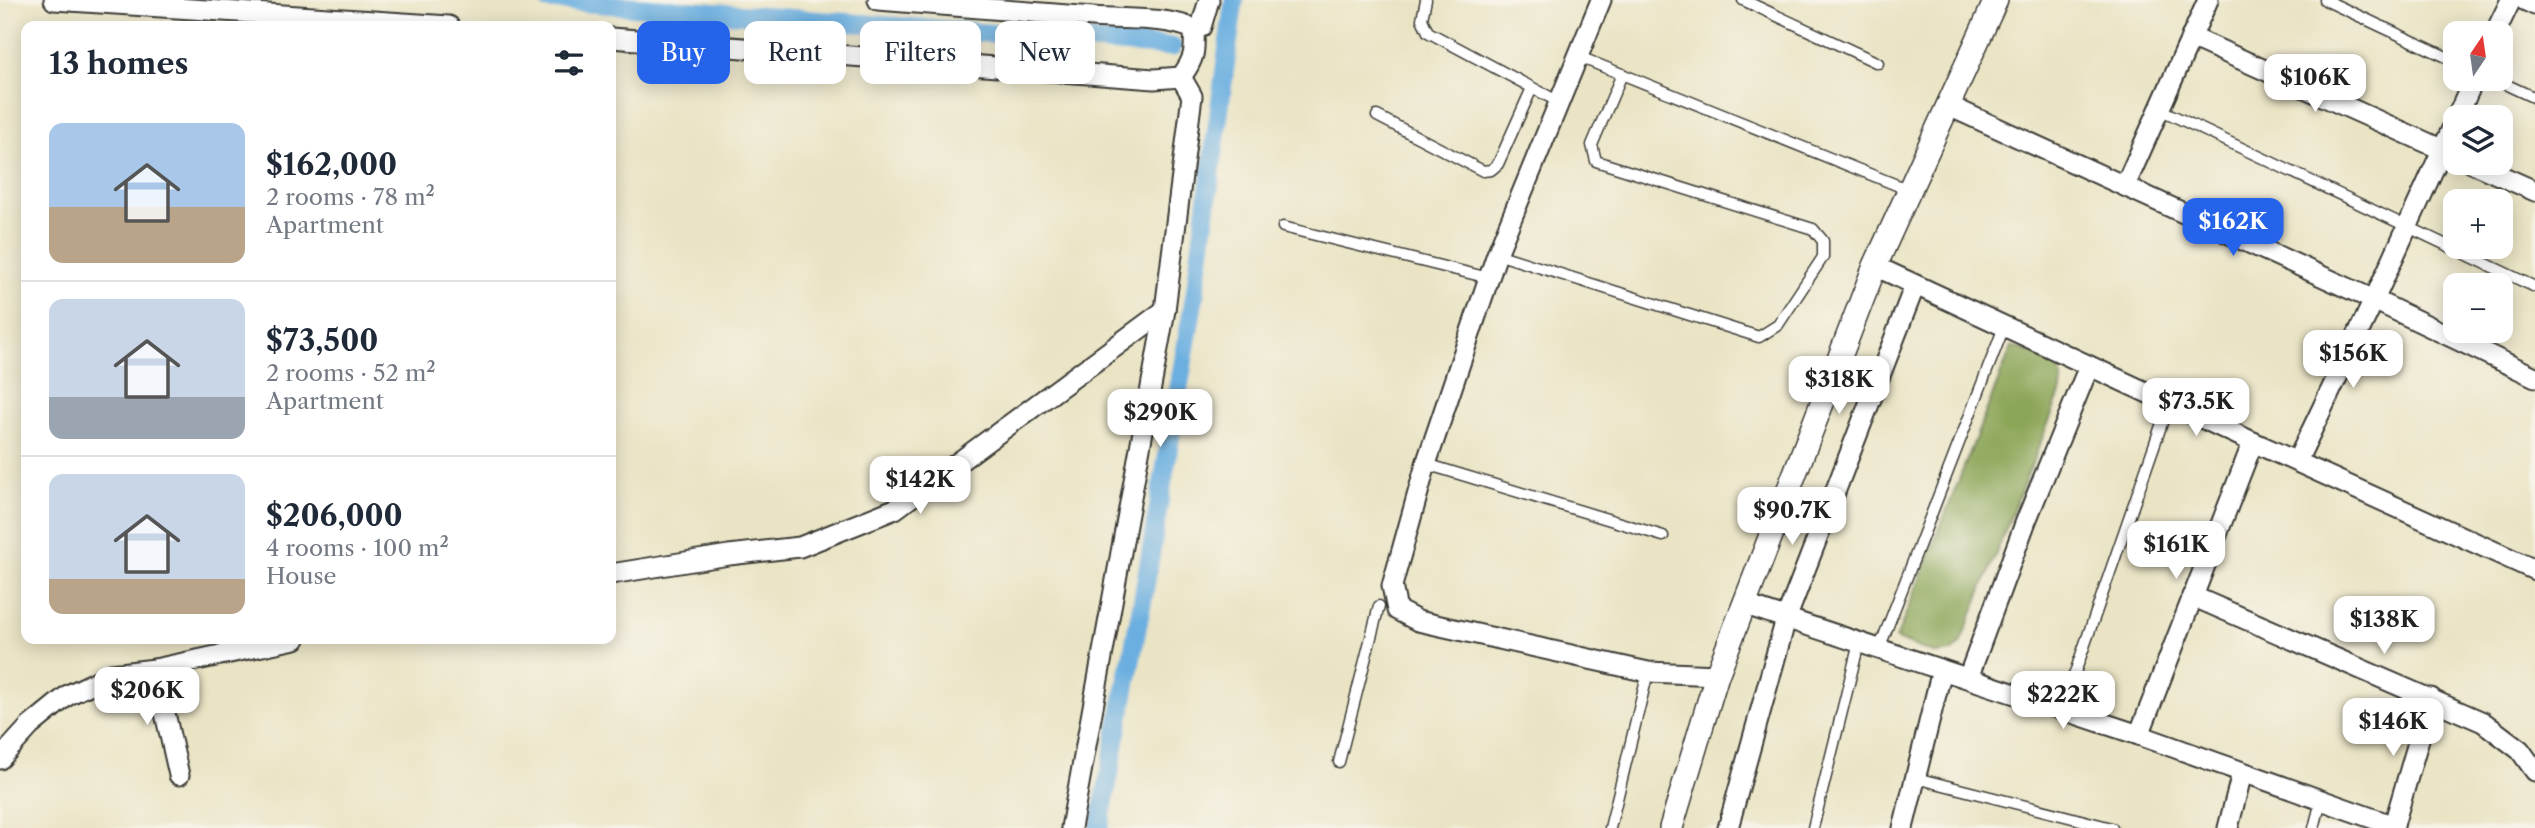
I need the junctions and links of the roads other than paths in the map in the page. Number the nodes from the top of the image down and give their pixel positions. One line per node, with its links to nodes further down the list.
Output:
1 (54, 0): 13 (street)
2 (878, 0): 15 (street)
3 (1209, 0): 15 (street)
4 (1426, 0): 23 (lane)
5 (1601, 0): 19 (street)
6 (1743, 0): 20 (lane)
7 (1996, 0): 27 (street)
8 (2208, 0): 16 (street)
9 (2325, 0): 18 (lane)
10 (2511, 0): 14 (street)
11 (2524, 0): 12 (street)
12 (2535, 5)
13 (373, 21)
14 (2501, 21)
15 (1194, 29): 22 (street)
16 (2191, 37): 28 (street); 30 (street)
17 (616, 38): 22 (street)
18 (2443, 55)
19 (1577, 56): 21 (lane); 26 (street)
20 (1878, 63)
21 (1622, 74): 34 (lane); 38 (lane)
22 (1181, 77): 44 (street)
23 (1532, 88): 26 (lane); 29 (lane)
24 (2513, 88): 25 (lane)
25 (2535, 98)
26 (1559, 102): 38 (street)
27 (1947, 105): 33 (street); 34 (street)
28 (2159, 109): 33 (street); 37 (lane)
29 (1377, 116)
30 (2443, 149)
31 (2443, 163): 37 (street)
32 (2499, 175): 35 (street)
33 (2124, 186): 43 (street)
34 (1909, 190): 39 (street)
35 (2535, 191)
36 (1283, 227): 40 (lane)
37 (2408, 227): 42 (lane); 43 (street)
38 (1497, 254): 40 (street)
39 (1875, 266): 41 (street); 56 (street)
40 (1489, 278): 51 (street)
41 (1915, 285): 45 (street); 58 (street)
42 (2535, 287)
43 (2374, 300): 47 (street); 50 (street)
44 (1165, 310): 54 (street); 78 (street)
45 (2004, 327): 46 (street); 61 (lane)
46 (2089, 366): 48 (street); 66 (street)
47 (2535, 377)
48 (2169, 403): 49 (street); 68 (lane)
49 (2253, 442): 50 (street); 55 (street)
50 (2297, 461): 53 (street)
51 (1426, 464): 52 (lane); 64 (street)
52 (1663, 536)
53 (2535, 570)
54 (616, 573)
55 (2192, 596): 67 (street); 69 (street)
56 (1743, 604): 58 (street); 65 (street)
57 (1379, 606): 71 (lane)
58 (1786, 619): 59 (street); 81 (street)
59 (1859, 643): 61 (street); 82 (lane)
60 (272, 644): 62 (street)
61 (1879, 649): 63 (street)
62 (155, 669): 70 (street); 74 (street)
63 (1942, 670): 66 (street); 75 (street)
64 (1648, 672): 65 (street); 79 (lane)
65 (1717, 675): 80 (street)
66 (1968, 678): 68 (street)
67 (2431, 698): 72 (street); 77 (street)
68 (2062, 710): 69 (street)
69 (2139, 734): 73 (street)
70 (0, 759)
71 (1339, 762)
72 (2535, 771)
73 (2242, 773): 76 (street); 85 (street)
74 (179, 775)
75 (1916, 778): 83 (street); 84 (lane)
76 (2321, 801): 77 (street); 86 (lane)
77 (2394, 827)
78 (1071, 828)
79 (1610, 828)
80 (1671, 828)
81 (1728, 828)
82 (1813, 828)
83 (1903, 828)
84 (2112, 828)
85 (2228, 828)
86 (2314, 828)

